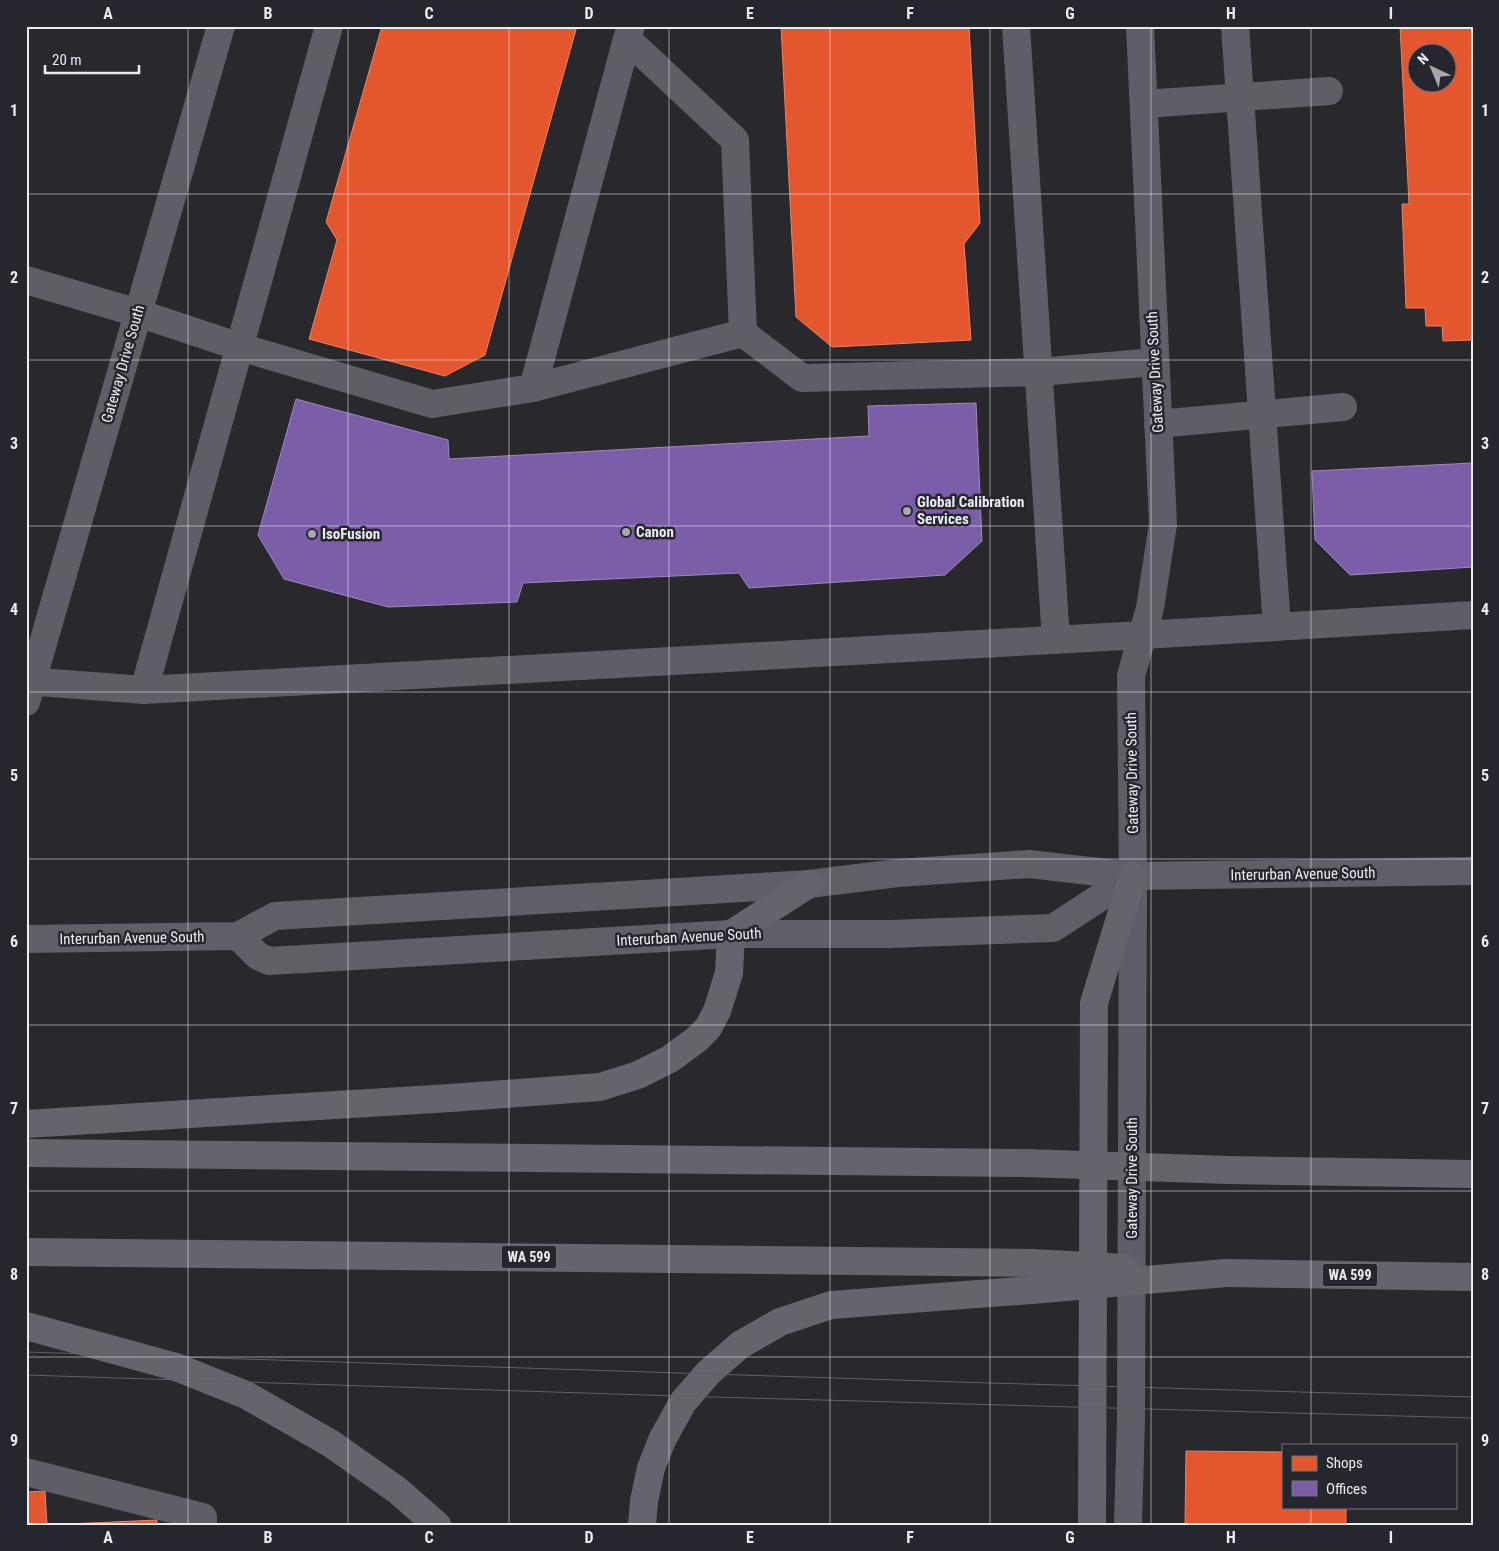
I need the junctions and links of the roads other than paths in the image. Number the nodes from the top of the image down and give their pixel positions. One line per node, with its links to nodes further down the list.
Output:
1 (221, 26): 11 (street, Gateway Drive South)
2 (329, 26): 13 (street)
3 (1016, 26): 15 (street)
4 (1140, 26): 9 (street, Gateway Drive South)
5 (1236, 26): 8 (street)
6 (629, 33): 12 (street); 16 (street)
7 (1329, 91): 8 (street)
8 (1240, 98): 9 (street); 18 (street)
9 (1144, 104): 14 (street, Gateway Drive South)
10 (26, 280): 11 (street)
11 (138, 313): 13 (street); 24 (street, Gateway Drive South)
12 (743, 333): 15 (street); 16 (street)
13 (240, 347): 16 (street); 25 (street)
14 (1155, 362): 15 (street); 19 (street, Gateway Drive South)
15 (1039, 372): 23 (street)
16 (533, 388)
17 (1342, 407): 18 (street)
18 (1262, 415): 19 (street); 21 (street)
19 (1158, 424): 22 (street, Gateway Drive South)
20 (1473, 615): 21 (street)
21 (1277, 627): 22 (street)
22 (1143, 635): 23 (street); 27 (street, Gateway Drive South)
23 (1056, 640): 25 (street)
24 (28, 688): 25 (street)
25 (144, 690)
26 (1473, 871): 27 (main road, Interurban Avenue South)
27 (1134, 876): 28 (main road, Interurban Avenue South); 29 (main road, Interurban Avenue South); 43 (highway); 44 (street, Gateway Drive South)
28 (809, 884): 29 (highway); 30 (main road, Interurban Avenue South)
29 (731, 934): 30 (main road, Interurban Avenue South); 32 (highway)
30 (238, 936): 31 (main road, Interurban Avenue South)
31 (26, 939)
32 (26, 1124)
33 (26, 1154): 34 (highway, bridge)
34 (1473, 1174)
35 (26, 1252): 36 (highway, WA 599, bridge)
36 (1226, 1273): 37 (highway, WA 599); 42 (highway, bridge)
37 (1473, 1278)
38 (26, 1326): 41 (highway)
39 (26, 1472): 40 (street)
40 (203, 1521)
41 (438, 1525)
42 (642, 1525)
43 (1092, 1525)
44 (1128, 1525)

